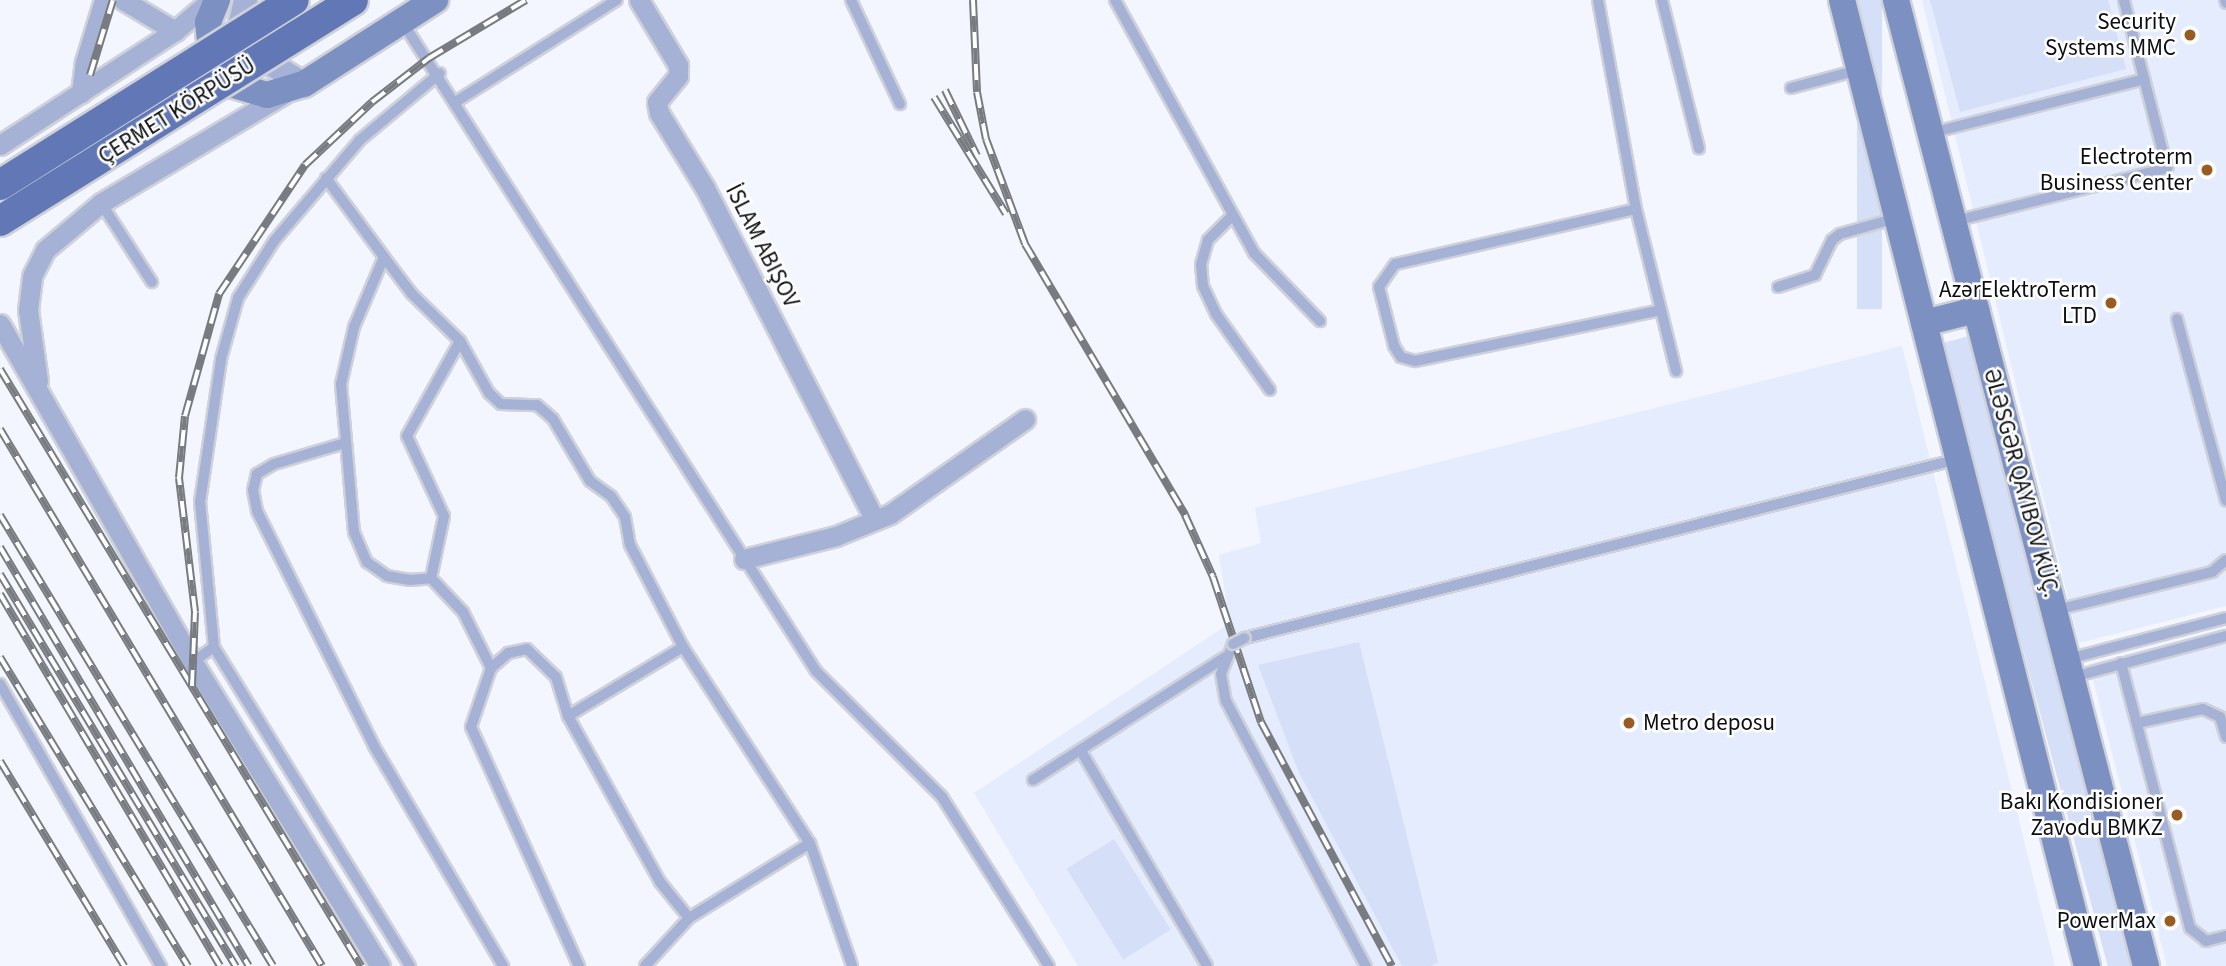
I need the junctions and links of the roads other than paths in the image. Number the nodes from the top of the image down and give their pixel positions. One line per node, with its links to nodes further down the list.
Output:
1 (104, 0): 25 (street)
2 (123, 0): 19 (street)
3 (211, 0): 19 (street)
4 (217, 0): 23 (main road)
5 (245, 0): 23 (street)
6 (294, 0): 32 (main road, ÇERMET KÖRPÜSÜ, bridge)
7 (353, 0): 37 (main road, ÇERMET KÖRPÜSÜ, bridge)
8 (435, 0): 18 (main road)
9 (617, 0): 26 (lane)
10 (639, 0): 56 (street)
11 (851, 0): 27 (lane)
12 (1115, 0): 35 (lane)
13 (1598, 0): 34 (lane)
14 (1662, 0): 30 (lane)
15 (1842, 0): 20 (main road)
16 (1896, 0): 28 (main road)
17 (2124, 0): 22 (lane)
18 (403, 22): 21 (lane); 23 (main road)
19 (175, 31): 25 (street)
20 (1859, 70): 24 (lane); 36 (main road)
21 (439, 73): 26 (lane); 31 (lane)
22 (2144, 79): 28 (lane); 38 (lane)
23 (304, 84): 33 (street)
24 (1791, 88)
25 (81, 93): 29 (street)
26 (457, 101): 57 (lane)
27 (900, 104)
28 (1931, 133): 38 (main road)
29 (0, 145)
30 (1699, 148)
31 (326, 178): 39 (lane); 63 (lane)
32 (0, 184)
33 (101, 203): 40 (lane); 51 (street)
34 (1636, 209): 42 (lane); 42 (lane)
35 (1232, 216): 45 (lane); 50 (lane)
36 (1897, 218): 41 (lane); 46 (main road)
37 (0, 221)
38 (1953, 221): 43 (main road)
39 (384, 257): 48 (lane); 53 (lane)
40 (152, 282)
41 (1778, 287)
42 (1661, 310): 49 (lane)
43 (1976, 310): 46 (main road); 60 (main road)
44 (2177, 319): 55 (lane)
45 (1320, 321)
46 (1924, 323): 54 (main road)
47 (0, 324): 51 (street)
48 (460, 341): 59 (lane); 64 (lane)
49 (1676, 371)
50 (1270, 390)
51 (43, 401): 66 (street)
52 (1024, 419): 56 (street)
53 (345, 443): 59 (lane); 82 (lane)
54 (1958, 459): 65 (lane, bridge); 89 (main road)
55 (2226, 500)
56 (876, 520): 57 (street)
57 (744, 559): 86 (lane)
58 (2226, 560): 60 (lane)
59 (431, 578): 68 (lane)
60 (2055, 610): 69 (main road)
61 (2226, 618): 69 (lane)
62 (2226, 636): 67 (lane)
63 (214, 647): 66 (lane); 81 (lane)
64 (683, 647): 71 (lane); 76 (lane)
65 (1224, 658): 74 (lane); 88 (lane)
66 (193, 662): 80 (street)
67 (2121, 663): 69 (lane); 72 (lane)
68 (491, 668): 71 (lane); 83 (lane)
69 (2070, 668): 90 (main road)
70 (0, 684): 79 (lane)
71 (568, 716): 77 (lane)
72 (2137, 723): 73 (lane); 78 (lane)
73 (2226, 737)
74 (1081, 751): 75 (lane); 87 (lane)
75 (1033, 780)
76 (810, 843): 77 (lane); 85 (lane)
77 (688, 918): 84 (lane)
78 (2226, 936)
79 (160, 966)
80 (380, 966)
81 (410, 966)
82 (503, 966)
83 (579, 966)
84 (645, 966)
85 (852, 966)
86 (1049, 966)
87 (1207, 966)
88 (1366, 966)
89 (2087, 966)
90 (2146, 966)

